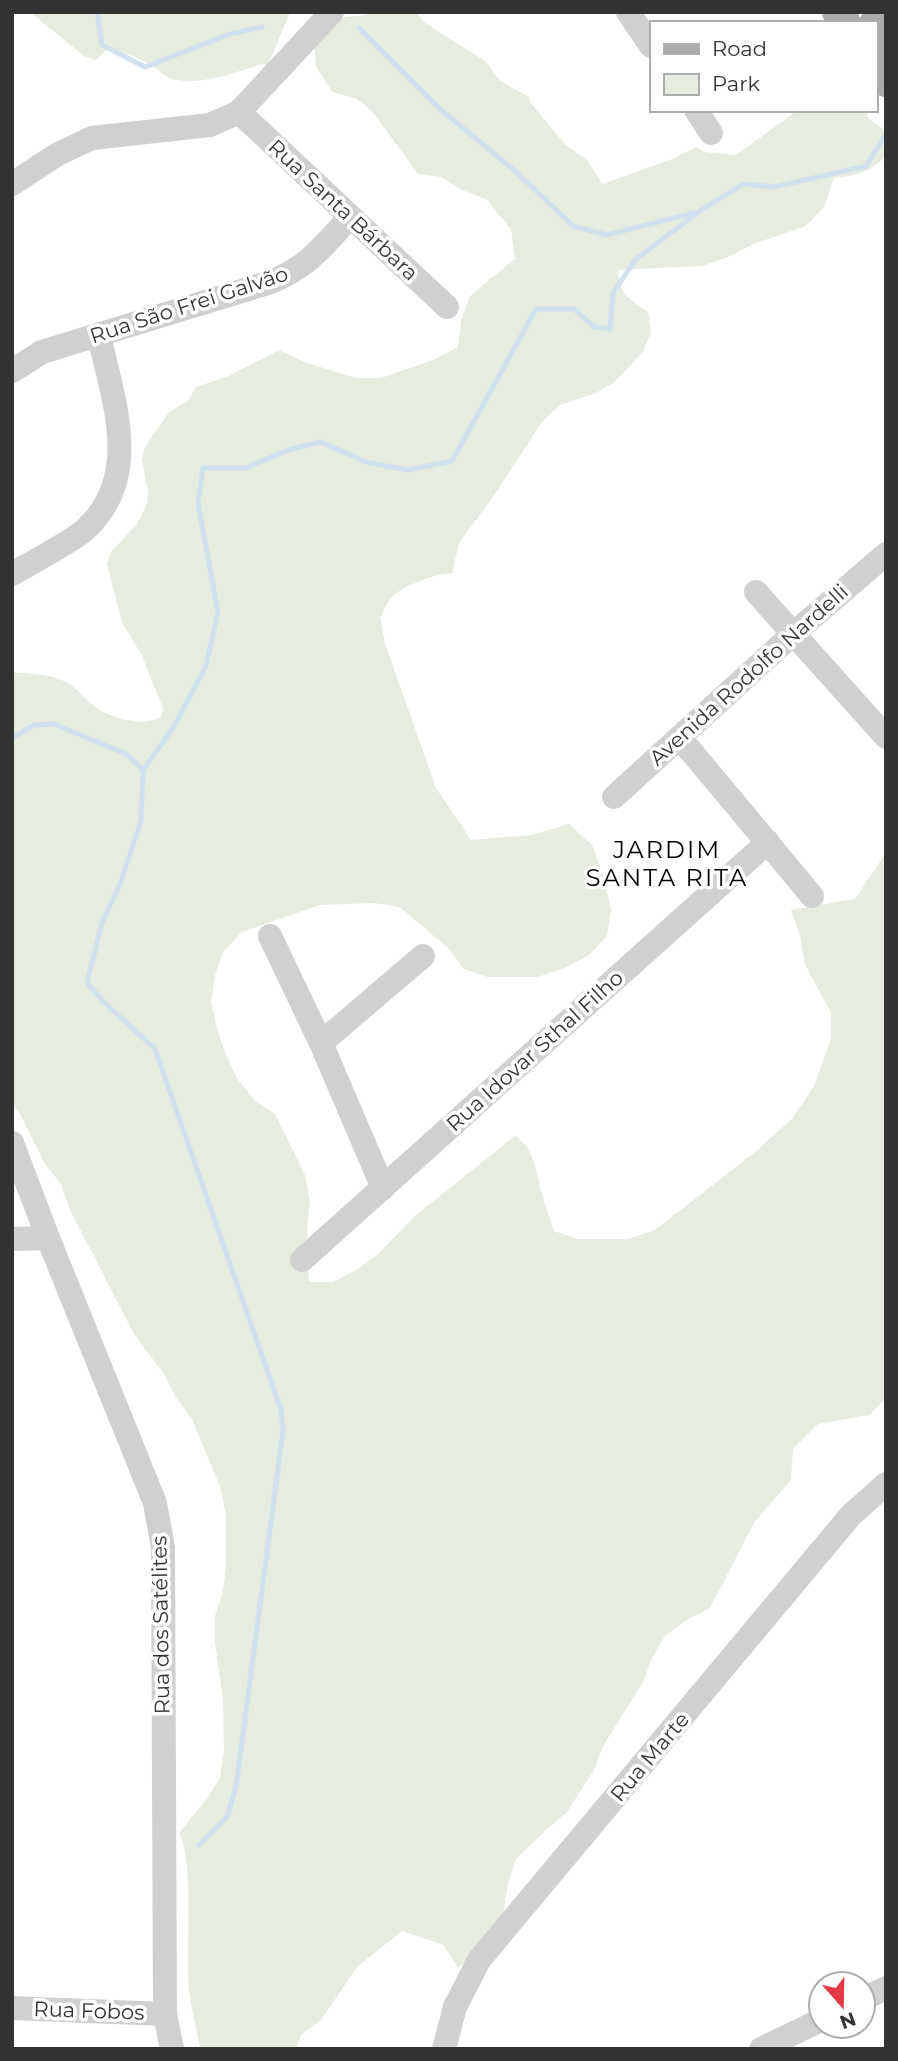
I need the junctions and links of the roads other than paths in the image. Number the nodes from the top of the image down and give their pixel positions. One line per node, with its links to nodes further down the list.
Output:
1 (332, 12): 4 (street)
2 (628, 12): 3 (street)
3 (650, 45)
4 (239, 112): 7 (street); 8 (street, Rua Santa Bárbara)
5 (697, 112): 6 (street)
6 (711, 133)
7 (12, 184)
8 (350, 216): 9 (street, Rua Santa Bárbara); 10 (street, Rua São Frei Galvão)
9 (447, 307)
10 (99, 335): 11 (street, Rua São Frei Galvão); 13 (street)
11 (12, 371)
12 (886, 554): 15 (street, Avenida Rodolfo Nardelli)
13 (12, 574)
14 (757, 592): 15 (street)
15 (793, 634): 16 (street); 17 (street, Avenida Rodolfo Nardelli)
16 (886, 737)
17 (680, 738): 18 (street, Avenida Rodolfo Nardelli); 19 (street)
18 (614, 796)
19 (768, 842): 20 (street); 25 (street, Rua Idovar Sthal Filho)
20 (812, 896)
21 (270, 936): 23 (street)
22 (423, 956): 23 (street)
23 (321, 1043): 25 (street)
24 (12, 1143): 26 (street, Rua dos Satélites)
25 (383, 1188): 28 (street, Rua Idovar Sthal Filho)
26 (48, 1238): 27 (street); 32 (street, Rua dos Satélites)
27 (12, 1239)
28 (302, 1260)
29 (886, 1484): 35 (street, Rua Marte)
30 (886, 1503): 36 (street, Rua Marte)
31 (12, 2008): 32 (street, Rua Fobos)
32 (165, 2014): 34 (street, Rua dos Satélites)
33 (807, 2027): 37 (street)
34 (172, 2049)
35 (444, 2049)
36 (459, 2049)
37 (761, 2049)

